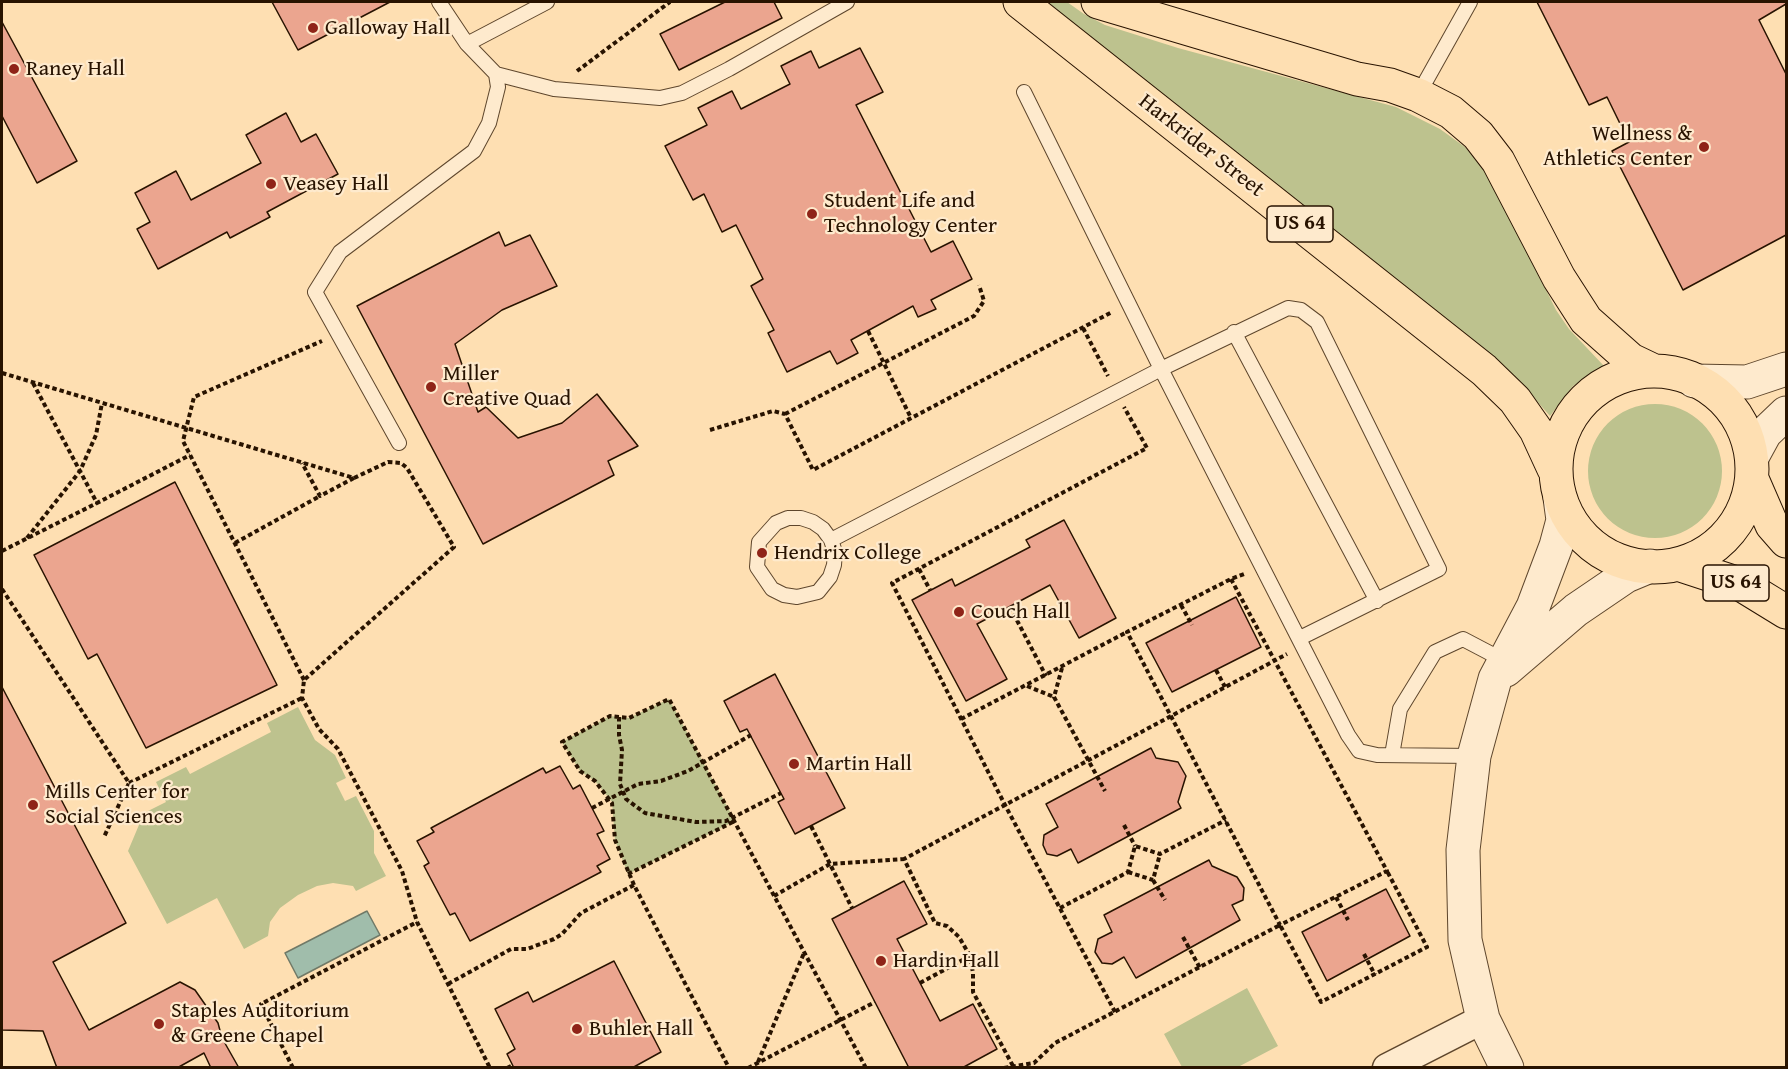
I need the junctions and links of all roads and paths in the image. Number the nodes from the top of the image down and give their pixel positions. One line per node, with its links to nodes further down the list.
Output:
1 (440, 2): 8 (lane)
2 (546, 2): 8 (lane)
3 (670, 2): 9 (path)
4 (847, 2): 10 (lane)
5 (1020, 2): 38 (main road, Harkrider Street / US 64)
6 (1098, 2): 12 (main road)
7 (1470, 2): 12 (lane)
8 (467, 44): 10 (lane)
9 (576, 71)
10 (496, 74): 17 (lane)
11 (1024, 92): 14 (lane)
12 (1418, 95): 21 (main road)
13 (979, 285): 18 (path)
14 (1128, 303): 19 (lane); 28 (path)
15 (868, 331): 18 (path)
16 (1234, 332): 19 (lane); 52 (lane); 52 (lane)
17 (339, 334): 29 (path); 31 (lane)
18 (883, 363): 27 (path); 28 (path)
19 (1161, 369): 42 (lane); 47 (lane)
20 (1786, 369): 23 (street)
21 (1652, 370): 23 (main road); 38 (main road)
22 (2, 373): 24 (path)
23 (1694, 381): 35 (main road)
24 (33, 382): 25 (path); 36 (path)
25 (102, 403): 29 (path); 36 (path)
26 (1786, 413): 35 (street)
27 (785, 414): 28 (path); 30 (path)
28 (911, 418)
29 (186, 429): 33 (path); 34 (path)
30 (710, 430)
31 (399, 443)
32 (1147, 448): 48 (path)
33 (190, 455): 40 (path); 44 (path)
34 (302, 463): 37 (path); 39 (path)
35 (1753, 467): 43 (main road, US 64); 46 (main road)
36 (80, 471): 40 (path); 41 (path)
37 (354, 478): 39 (path); 64 (path)
38 (1557, 484): 46 (main road); 62 (street)
39 (320, 496): 44 (path)
40 (97, 503): 41 (path)
41 (27, 538): 45 (path)
42 (831, 540): 42 (lane)
43 (1786, 541)
44 (235, 543): 64 (path)
45 (2, 551)
46 (1665, 566): 55 (main road, US 64); 62 (street)
47 (1262, 567): 49 (path); 58 (lane)
48 (919, 569): 51 (path); 71 (path)
49 (1231, 579): 53 (path); 59 (path)
50 (2, 590): 77 (path)
51 (930, 590)
52 (1377, 601): 58 (lane)
53 (1181, 606): 56 (path); 57 (path)
54 (1010, 607): 63 (path)
55 (1786, 612)
56 (1192, 626)
57 (1127, 632): 60 (path); 69 (path)
58 (1301, 642): 59 (path); 73 (lane)
59 (1274, 661): 66 (path); 93 (path)
60 (1062, 667): 63 (path); 67 (path)
61 (1216, 670): 66 (path)
62 (1499, 670): 73 (lane); 74 (street)
63 (1046, 676): 65 (path)
64 (304, 680): 68 (path)
65 (1027, 686): 67 (path); 71 (path)
66 (1225, 687): 69 (path)
67 (1053, 697): 75 (path)
68 (302, 698): 77 (path); 104 (path)
69 (1171, 716): 75 (path); 85 (path)
70 (620, 717): 76 (path); 79 (path); 81 (path)
71 (962, 719): 82 (path)
72 (751, 735): 76 (path)
73 (1392, 755): 74 (lane)
74 (1474, 756): 116 (street)
75 (1088, 760): 78 (path); 82 (path)
76 (703, 761): 79 (path); 84 (path)
77 (129, 783): 88 (path)
78 (1105, 791)
79 (622, 792): 81 (path); 84 (path)
80 (781, 793): 84 (path)
81 (610, 799): 83 (path); 95 (path)
82 (1005, 805): 91 (path); 102 (path)
83 (592, 808)
84 (734, 819): 95 (path); 98 (path)
85 (1226, 820): 90 (path); 105 (path)
86 (1124, 825): 89 (path)
87 (811, 826): 92 (path)
88 (104, 837)
89 (1135, 846): 90 (path); 94 (path)
90 (1160, 854): 96 (path)
91 (904, 859): 92 (path); 109 (path)
92 (831, 864): 98 (path); 101 (path)
93 (1387, 871): 99 (path); 111 (path)
94 (1128, 872): 96 (path); 102 (path)
95 (628, 874): 97 (path)
96 (1153, 880): 100 (path)
97 (634, 885): 113 (path); 124 (path)
98 (774, 896): 107 (path)
99 (1336, 897): 103 (path); 105 (path)
100 (1165, 900)
101 (852, 908)
102 (1060, 908): 115 (path)
103 (1348, 920)
104 (417, 921): 113 (path); 121 (path)
105 (1280, 925): 110 (path); 111 (path)
106 (1183, 937): 110 (path)
107 (804, 952): 117 (path); 118 (path)
108 (1364, 954): 111 (path)
109 (970, 956): 112 (path); 120 (path)
110 (1200, 968): 115 (path)
111 (1375, 975)
112 (920, 983)
113 (448, 984): 122 (path)
114 (875, 1002): 117 (path)
115 (1115, 1012): 120 (path)
116 (1483, 1019): 128 (street); 129 (street)
117 (840, 1020): 118 (path); 126 (path)
118 (758, 1062): 125 (path)
119 (513, 1065): 123 (path)
120 (1013, 1066): 127 (path)
121 (293, 1068)
122 (490, 1068)
123 (507, 1068)
124 (729, 1068)
125 (748, 1068)
126 (866, 1068)
127 (1004, 1068)
128 (1387, 1068)
129 (1507, 1068)

